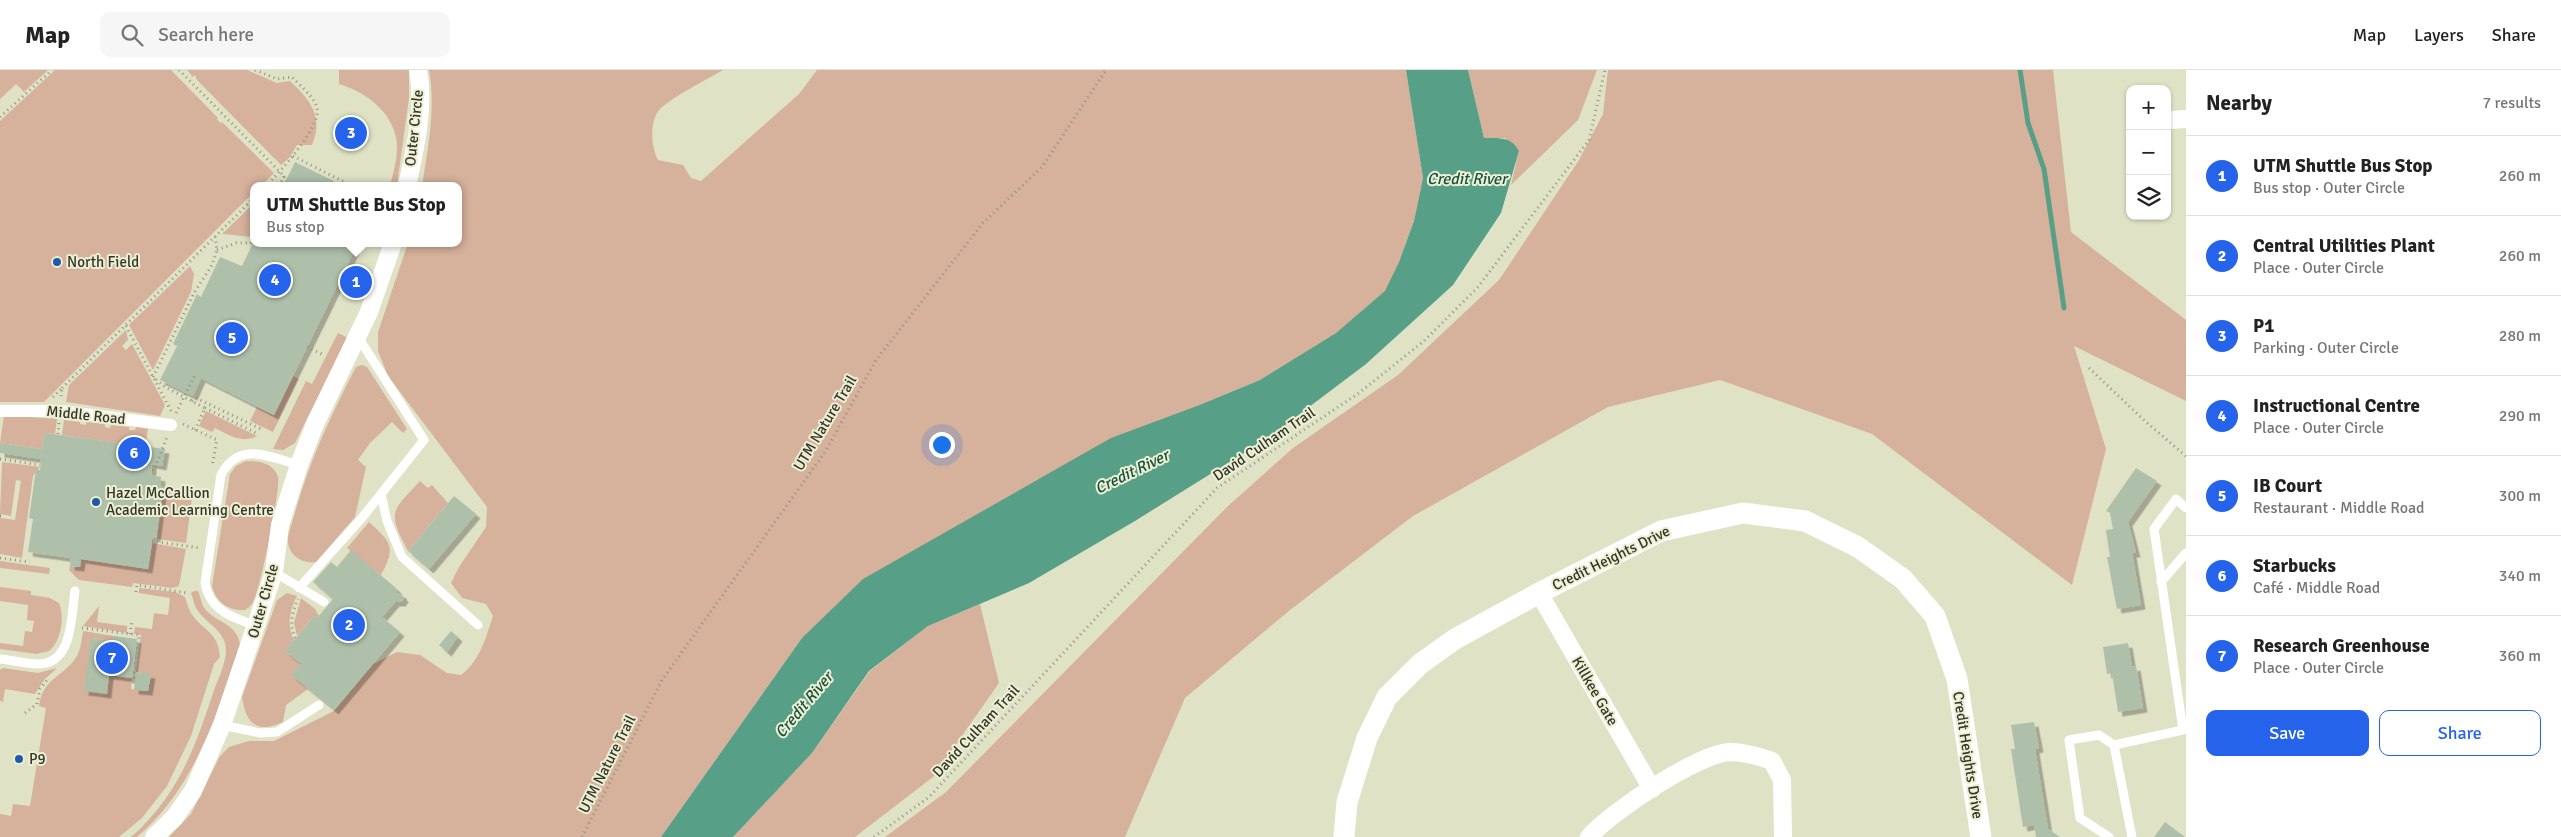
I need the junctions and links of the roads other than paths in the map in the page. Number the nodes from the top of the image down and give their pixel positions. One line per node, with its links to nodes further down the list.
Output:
1 (418, 70): 2 (street, Outer Circle)
2 (408, 182)
3 (392, 247): 4 (street, Outer Circle)
4 (358, 337): 7 (street, Outer Circle); 8 (lane)
5 (0, 411): 6 (street, Middle Road)
6 (171, 425)
7 (299, 465): 11 (street, Outer Circle); 18 (lane)
8 (381, 494): 13 (lane); 17 (lane)
9 (2186, 508): 12 (lane)
10 (2186, 553): 12 (lane)
11 (274, 572): 13 (lane); 18 (street, Outer Circle)
12 (2161, 582): 20 (lane)
13 (302, 589): 16 (lane)
14 (75, 592): 19 (lane)
15 (1539, 593): 24 (street, Killkee Gate); 26 (street, Credit Heights Drive); 29 (street, Credit Heights Drive)
16 (324, 602)
17 (478, 625)
18 (257, 626): 22 (street, Outer Circle)
19 (0, 659)
20 (2181, 691): 23 (lane)
21 (319, 705): 22 (lane)
22 (222, 725): 25 (street, Outer Circle)
23 (2114, 745): 30 (lane); 31 (lane)
24 (1652, 789): 27 (street); 28 (street)
25 (154, 837)
26 (1344, 837)
27 (1589, 837)
28 (1783, 837)
29 (1981, 837)
30 (2109, 837)
31 (2132, 837)

